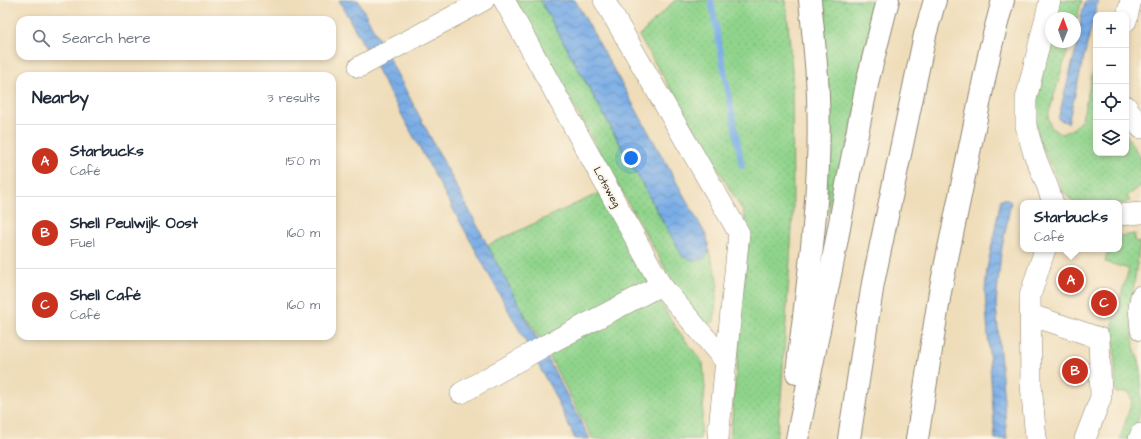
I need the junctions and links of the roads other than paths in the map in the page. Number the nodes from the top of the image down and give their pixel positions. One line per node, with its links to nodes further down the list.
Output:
1 (484, 0): 11 (street)
2 (504, 0): 18 (street, Lotsweg)
3 (604, 0): 22 (street)
4 (810, 0): 26 (highway)
5 (888, 0): 27 (highway)
6 (934, 0): 28 (highway)
7 (1003, 0): 29 (highway)
8 (1050, 0): 14 (street)
9 (1131, 0): 10 (street)
10 (1128, 12)
11 (360, 66)
12 (1129, 110): 13 (street)
13 (1141, 128)
14 (1052, 200)
15 (1141, 213): 16 (street)
16 (1122, 215)
17 (1044, 252): 20 (street)
18 (661, 285): 22 (street, Lotsweg); 23 (street)
19 (1141, 296): 21 (street)
20 (1031, 315): 30 (street); 31 (street)
21 (1141, 330)
22 (726, 362): 25 (street)
23 (461, 393)
24 (1141, 434): 32 (street)
25 (718, 439)
26 (789, 439)
27 (797, 439)
28 (849, 439)
29 (917, 439)
30 (1036, 439)
31 (1085, 439)
32 (1139, 439)

